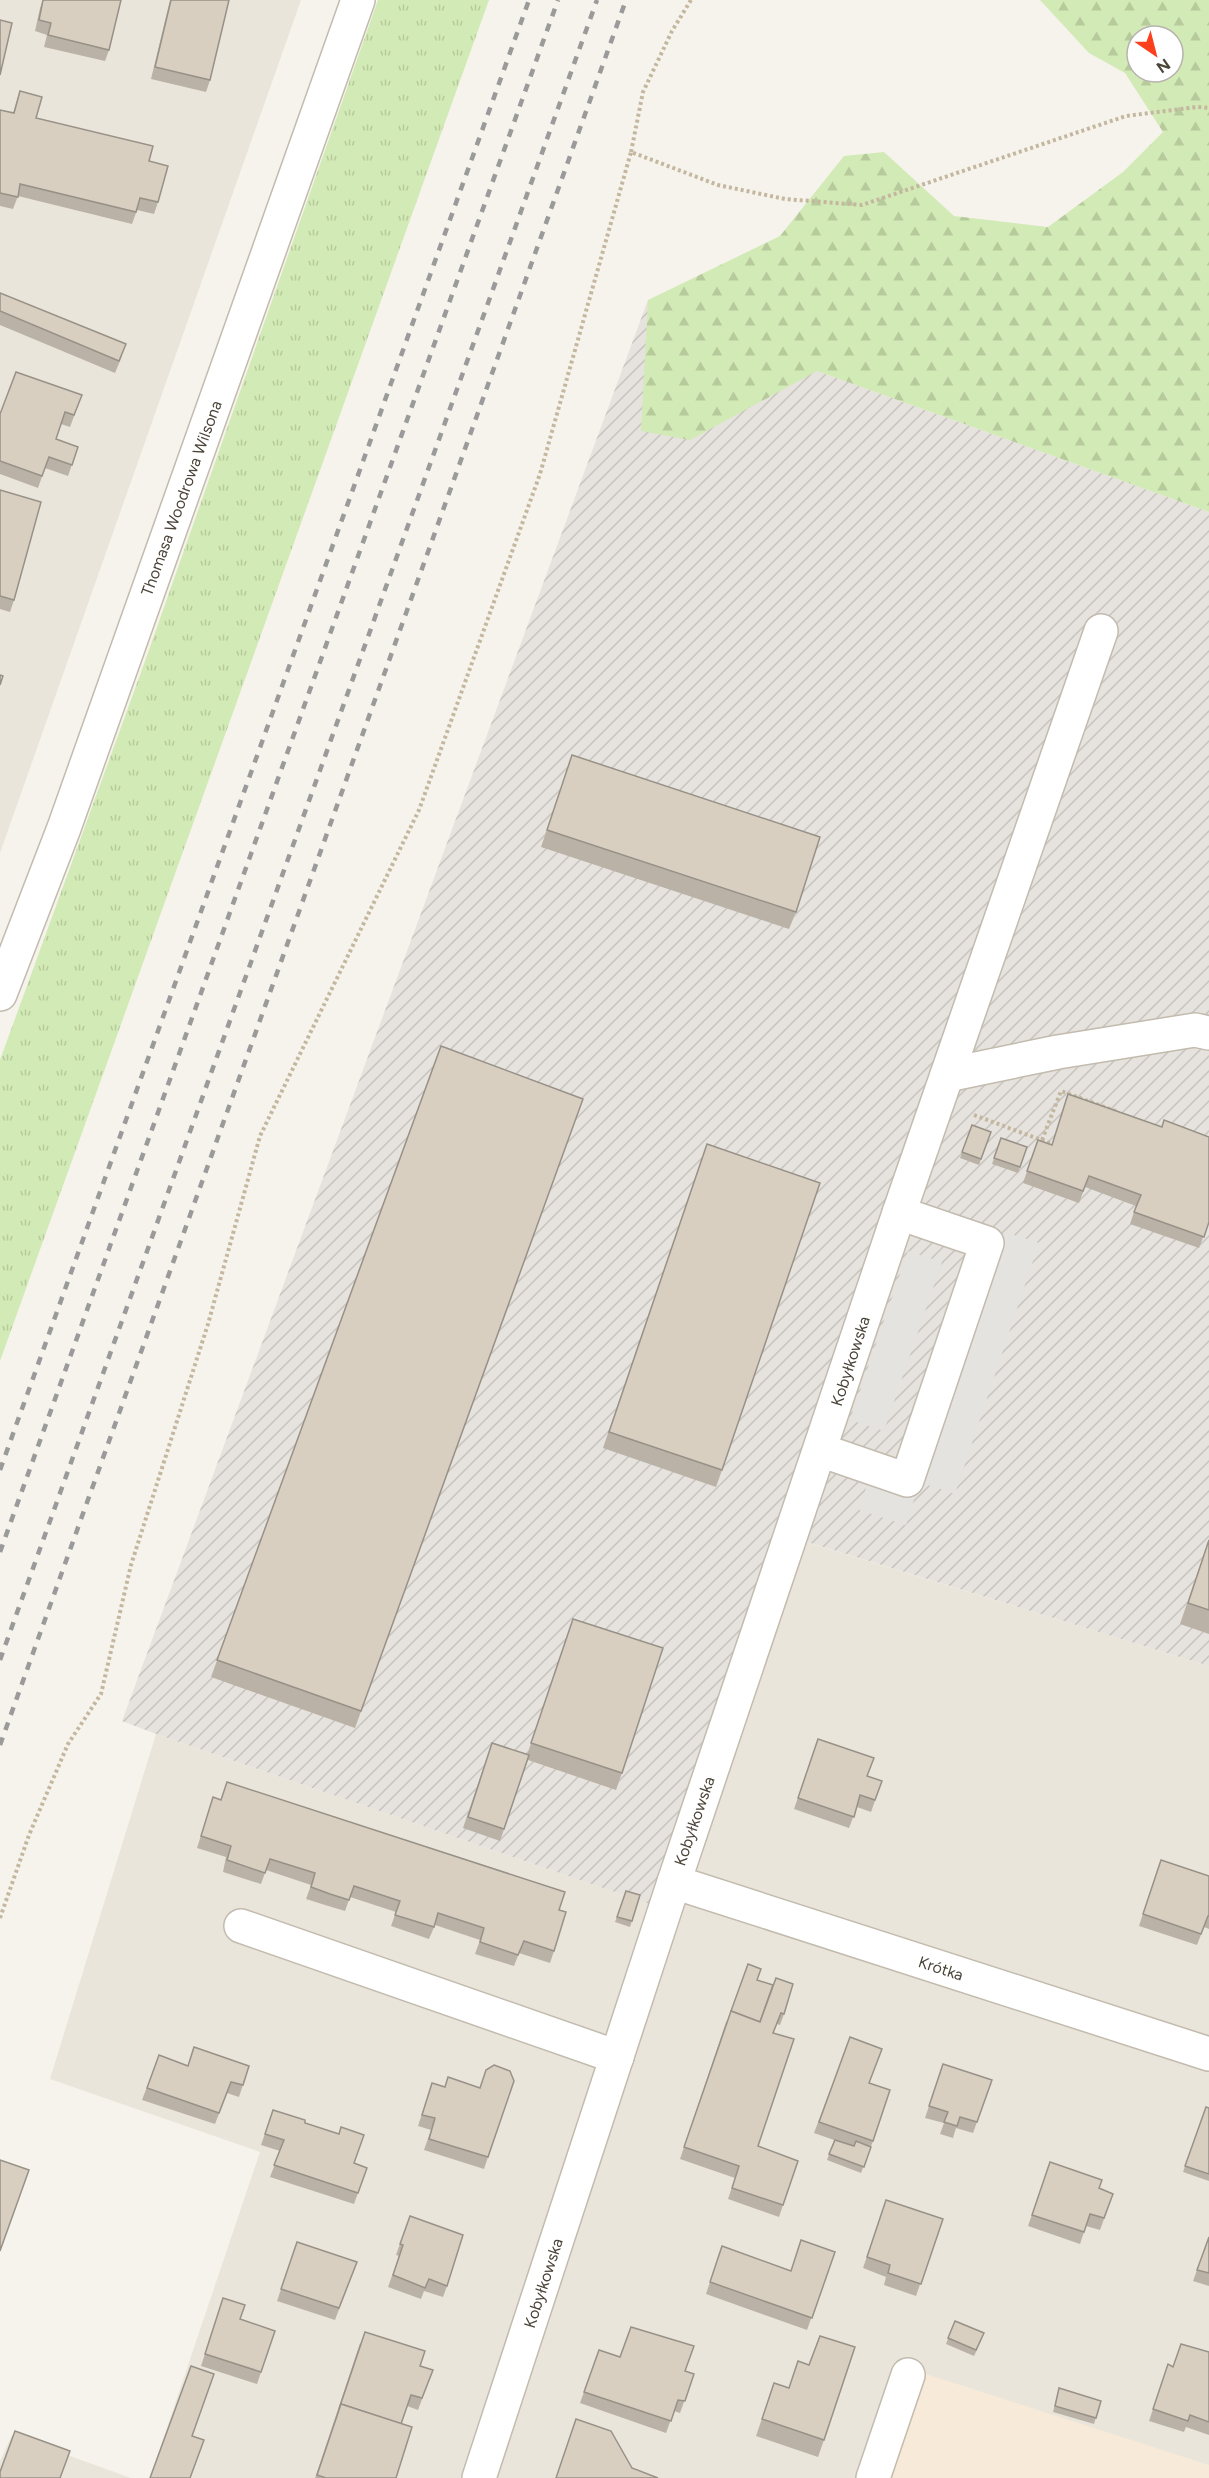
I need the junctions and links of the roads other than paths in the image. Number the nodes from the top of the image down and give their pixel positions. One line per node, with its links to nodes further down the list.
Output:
1 (358, 0): 3 (street, Thomasa Woodrowa Wilsona)
2 (1101, 631): 5 (street, Kobyłkowska)
3 (0, 994)
4 (1209, 1033): 5 (street)
5 (947, 1075): 6 (street, Kobyłkowska)
6 (899, 1213): 7 (street, Kobyłkowska); 7 (street)
7 (820, 1450): 8 (street, Kobyłkowska)
8 (674, 1882): 10 (street, Krótka); 11 (street, Kobyłkowska)
9 (241, 1926): 11 (street)
10 (1209, 2054)
11 (617, 2057): 13 (street, Kobyłkowska)
12 (908, 2375): 14 (street)
13 (479, 2478)
14 (873, 2478)

